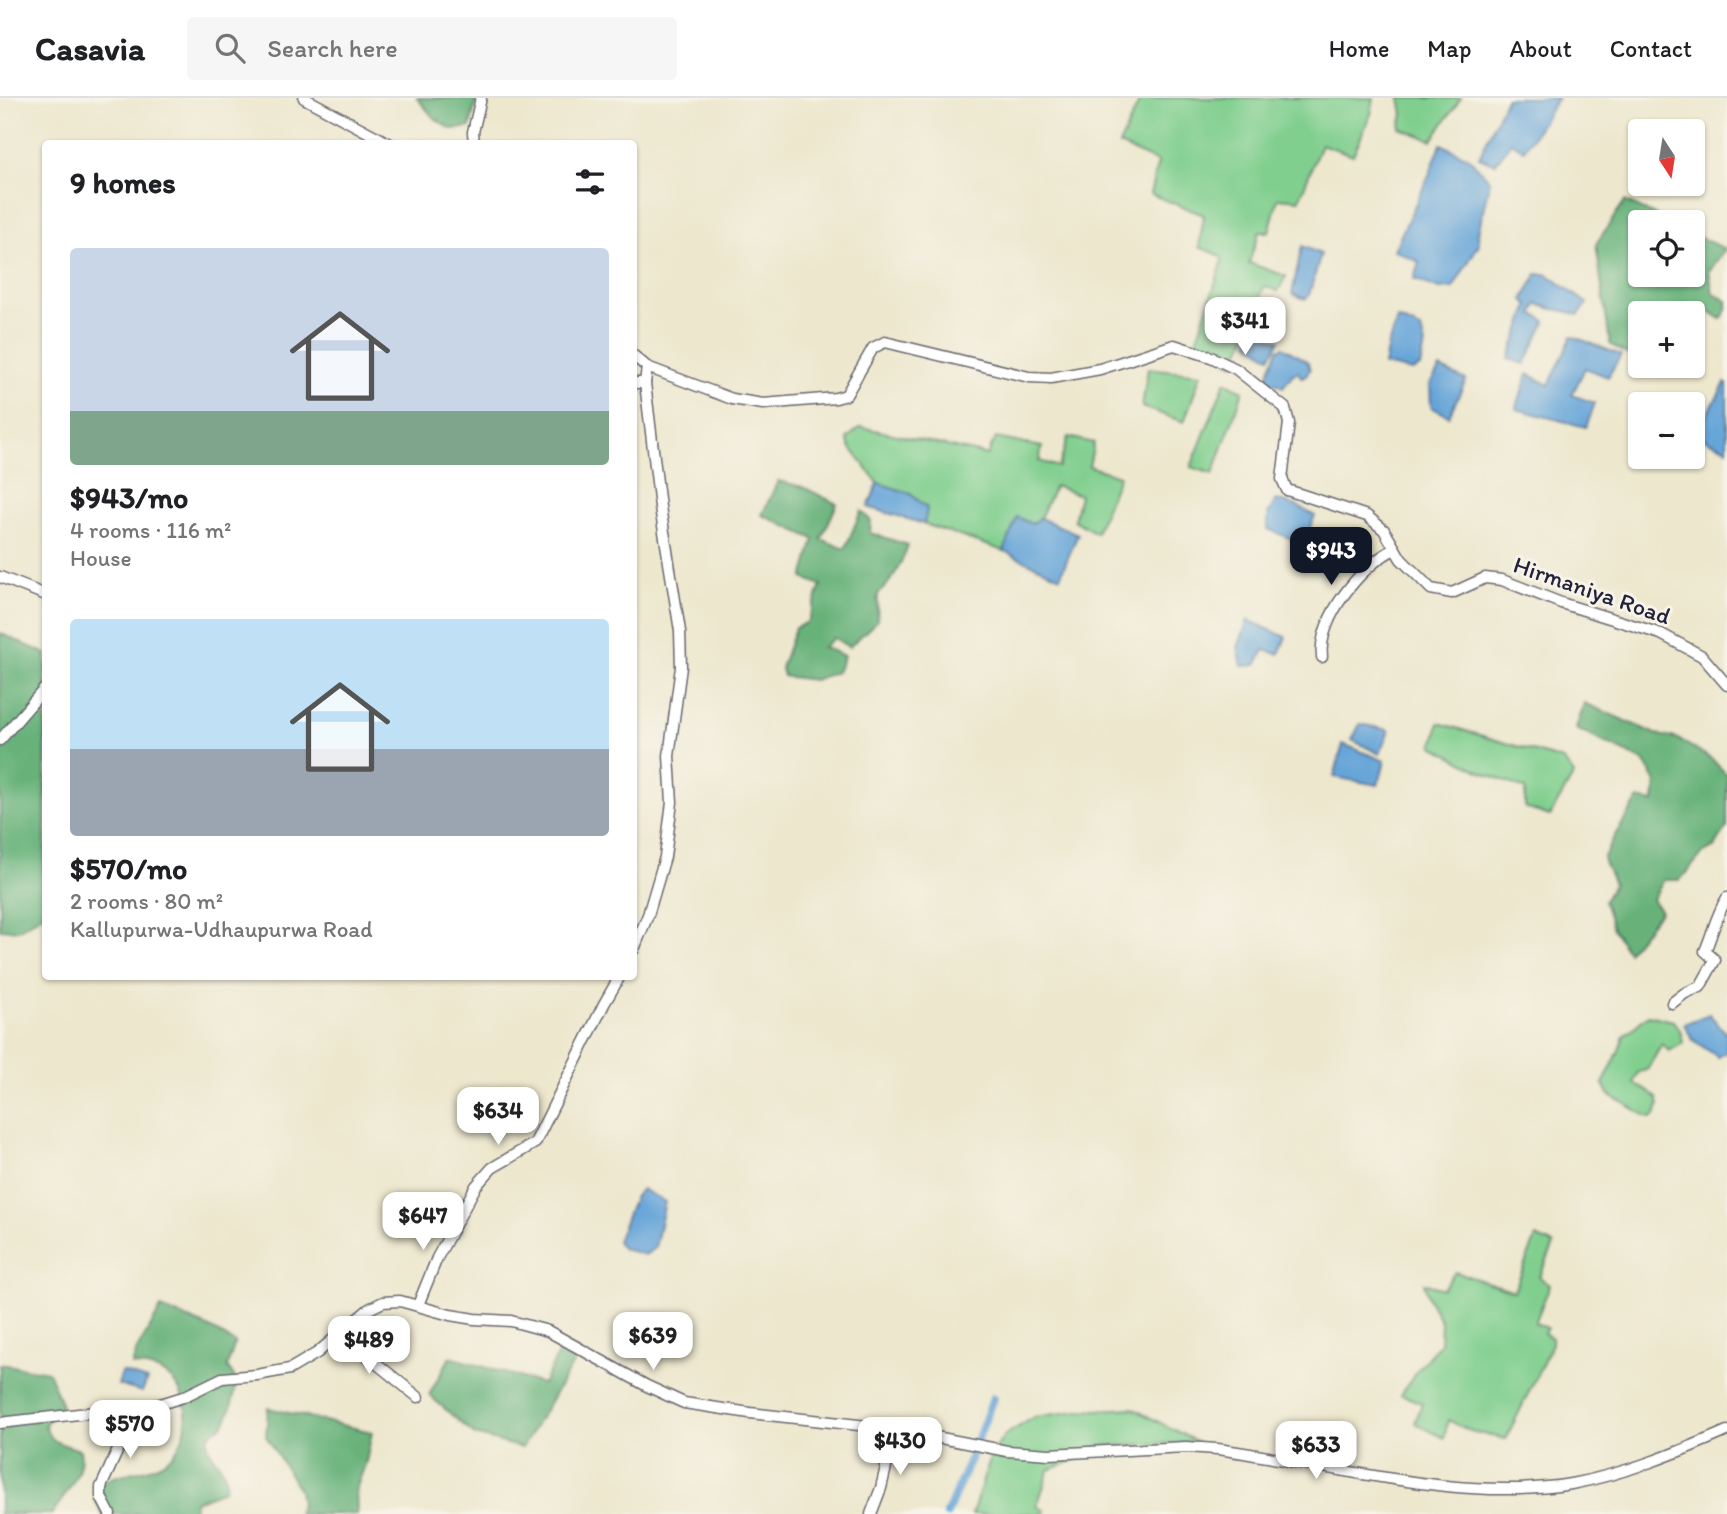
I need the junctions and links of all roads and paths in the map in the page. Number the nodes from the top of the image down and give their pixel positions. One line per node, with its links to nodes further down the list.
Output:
1 (304, 98): 3 (street)
2 (481, 98): 4 (street)
3 (383, 140)
4 (474, 140)
5 (637, 359): 6 (street, Hirmaniya Road)
6 (647, 367): 7 (street); 8 (street, Hirmaniya Road)
7 (639, 383): 16 (street)
8 (1395, 549): 11 (street); 12 (street, Hirmaniya Road)
9 (0, 578): 10 (street)
10 (42, 593)
11 (1322, 657)
12 (1727, 685)
13 (42, 692): 14 (street)
14 (0, 740)
15 (1727, 898): 18 (street)
16 (637, 942)
17 (618, 980): 19 (street)
18 (1672, 1003)
19 (418, 1305): 20 (street); 24 (street)
20 (340, 1334): 21 (street); 22 (street)
21 (418, 1396)
22 (137, 1408): 23 (street); 26 (street)
23 (0, 1423)
24 (895, 1429): 25 (street); 27 (street)
25 (1727, 1431)
26 (110, 1514)
27 (871, 1514)

